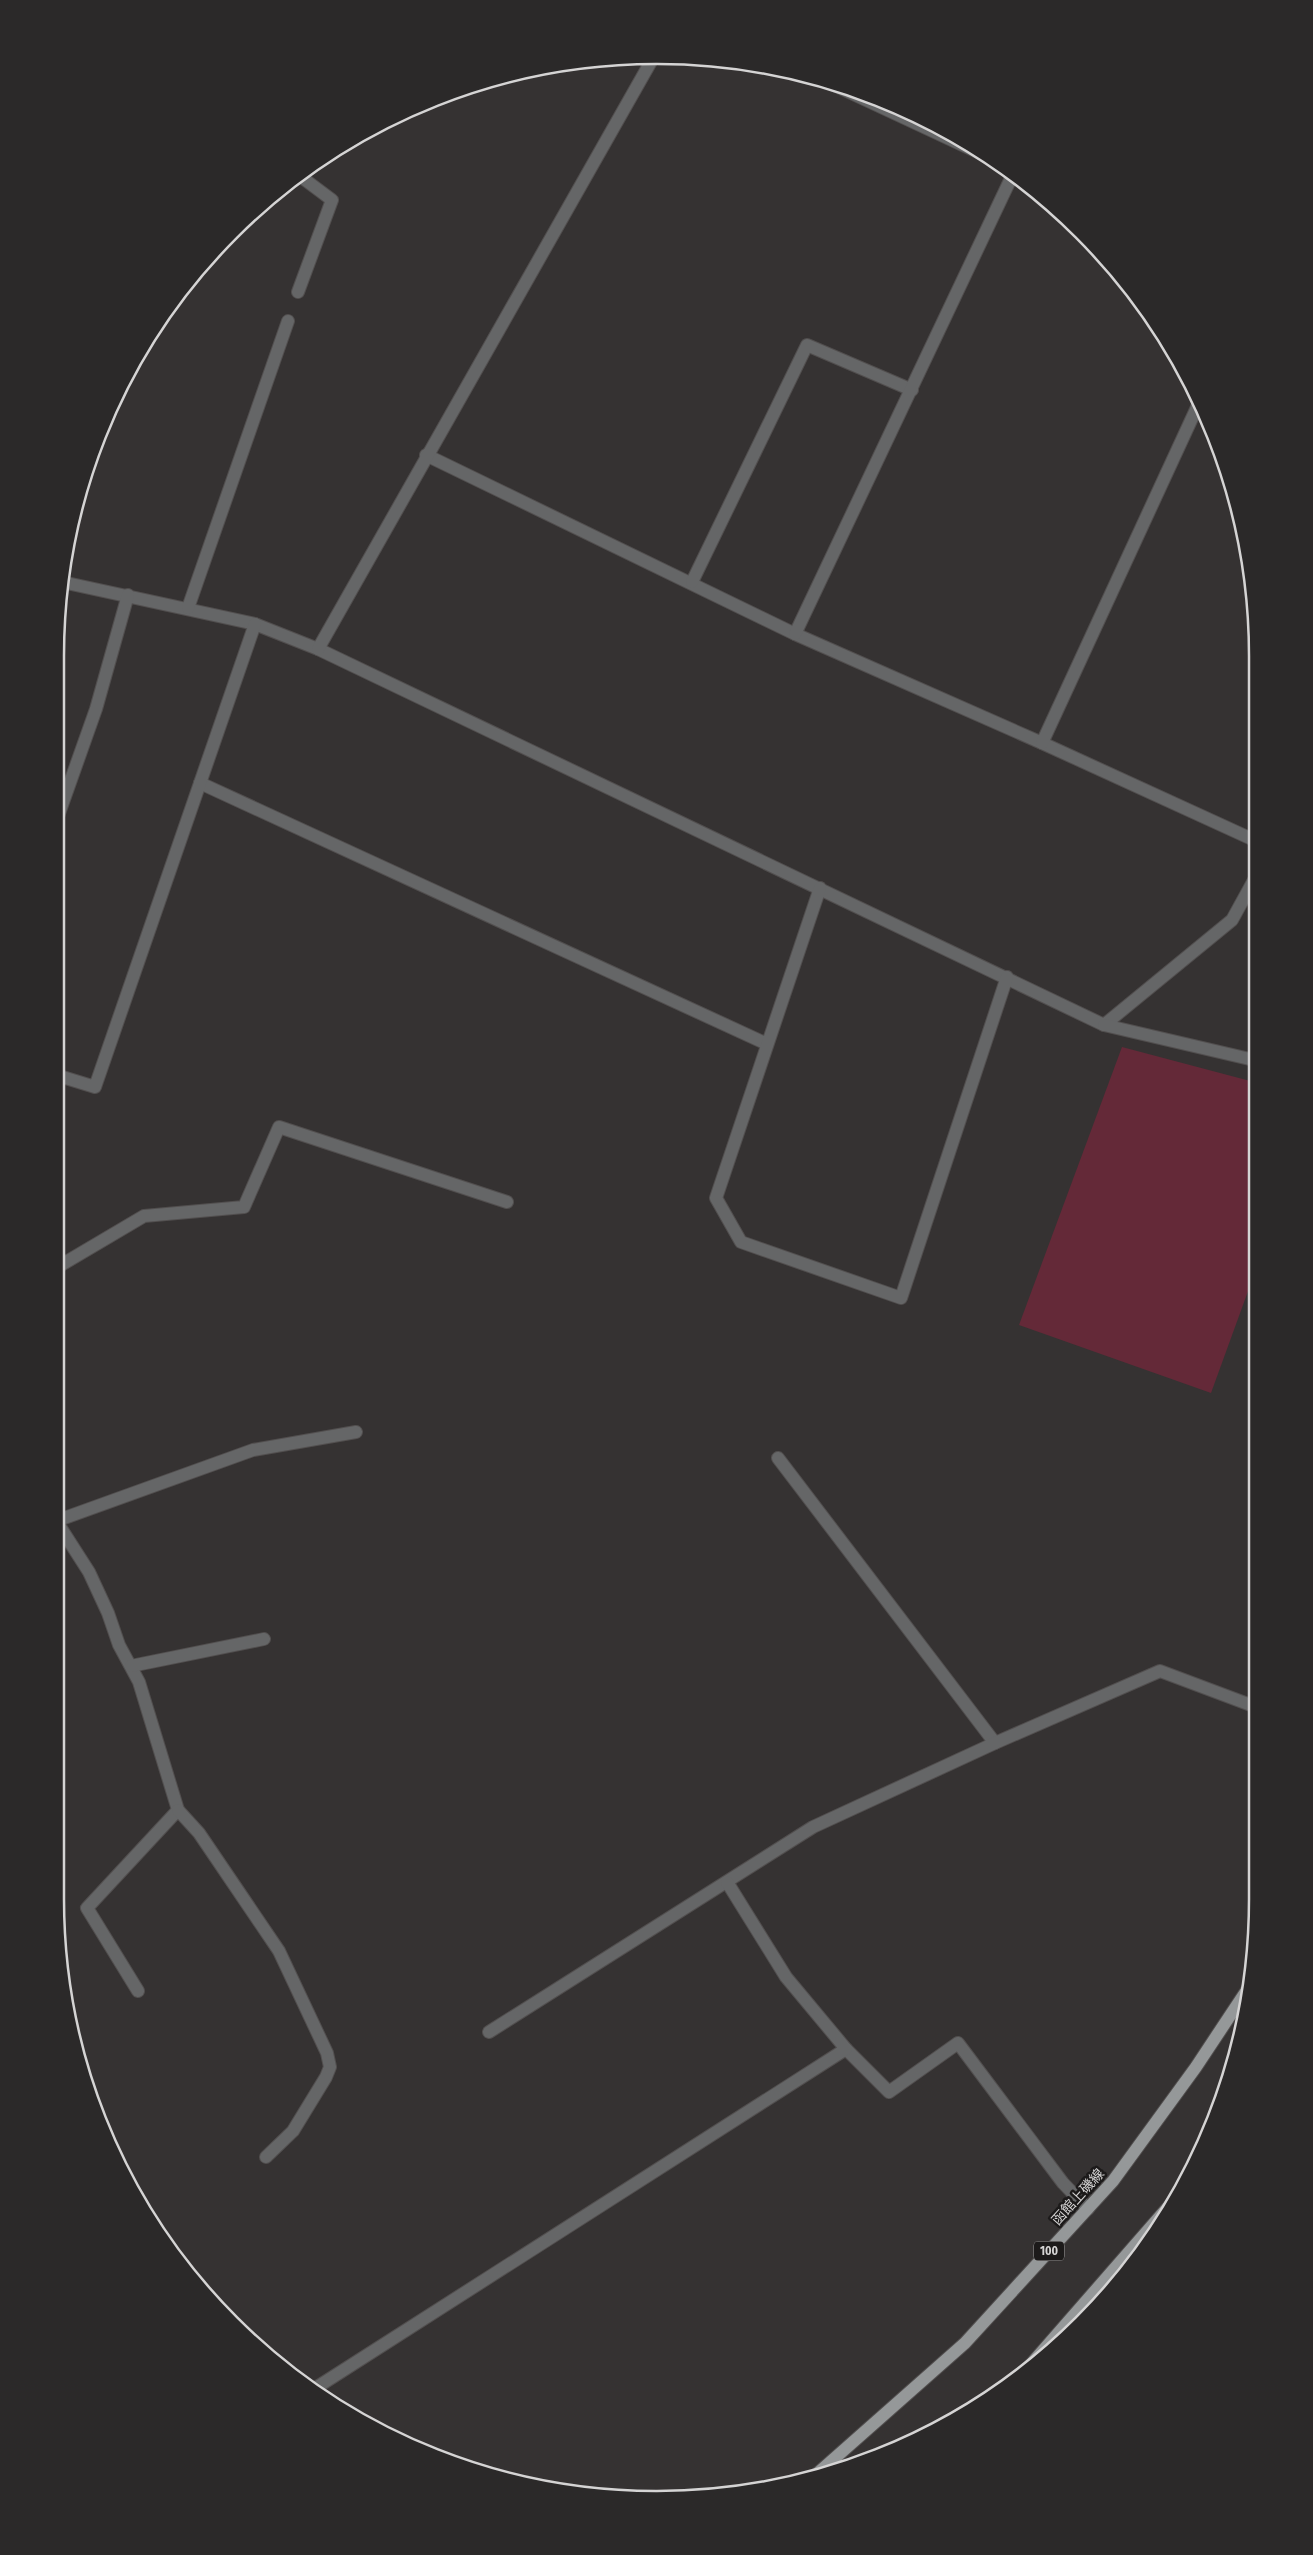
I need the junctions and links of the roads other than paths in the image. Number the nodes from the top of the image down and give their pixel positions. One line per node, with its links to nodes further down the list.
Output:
1 (649, 64): 8 (street)
2 (305, 180): 4 (street)
3 (1010, 181): 6 (street)
4 (298, 292)
5 (288, 321): 12 (street)
6 (912, 390): 9 (street); 14 (street)
7 (1195, 411): 16 (street)
8 (426, 455): 9 (street); 15 (street)
9 (692, 582): 14 (street)
10 (69, 583): 11 (street)
11 (128, 595): 12 (street); 18 (street)
12 (188, 608): 13 (street)
13 (255, 624): 15 (street); 17 (street)
14 (795, 634): 16 (street)
15 (318, 648): 20 (street)
16 (1042, 743): 19 (street)
17 (200, 783): 24 (street); 26 (street)
18 (64, 799)
19 (1249, 838)
20 (820, 888): 22 (street); 24 (street)
21 (1249, 889): 23 (street)
22 (1007, 977): 23 (street); 24 (street)
23 (1104, 1025): 25 (street)
24 (767, 1044)
25 (1249, 1059)
26 (64, 1077)
27 (507, 1202): 28 (street)
28 (64, 1263)
29 (356, 1432): 31 (street)
30 (778, 1458): 36 (street)
31 (64, 1517)
32 (64, 1533): 34 (street)
33 (264, 1639): 34 (street)
34 (131, 1666): 37 (street)
35 (1249, 1704): 36 (street)
36 (996, 1743): 38 (street)
37 (178, 1810): 39 (street); 43 (street)
38 (727, 1882): 41 (street); 42 (street)
39 (138, 1991)
40 (1240, 1999): 44 (main road, 函館上磯線 / 100)
41 (489, 2032)
42 (846, 2049): 44 (street); 47 (street)
43 (266, 2157)
44 (1088, 2209): 48 (main road, 函館上磯線 / 100)
45 (1145, 2234): 46 (main road)
46 (1055, 2337)
47 (319, 2386)
48 (825, 2466)

